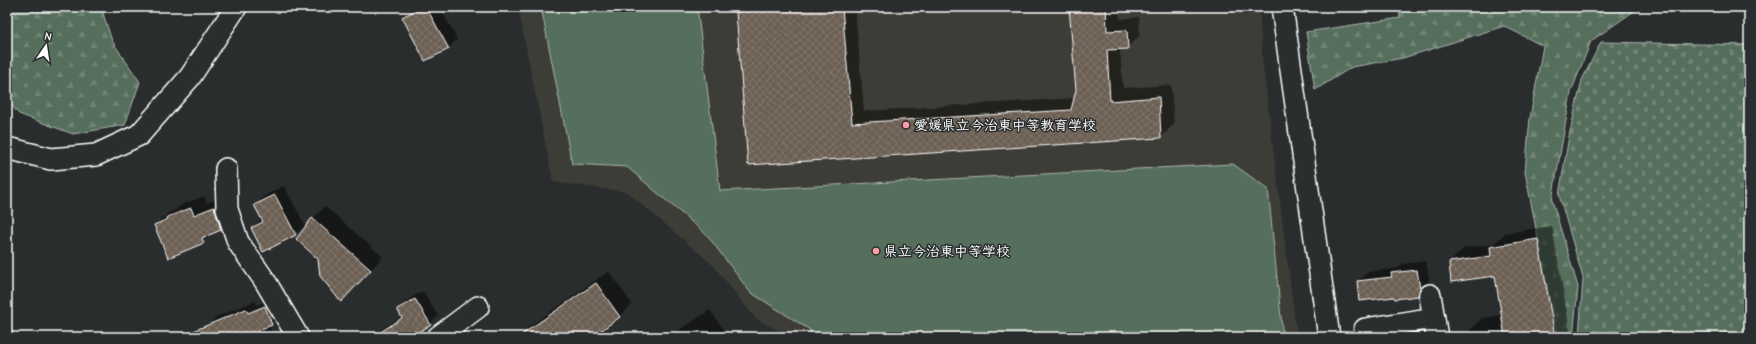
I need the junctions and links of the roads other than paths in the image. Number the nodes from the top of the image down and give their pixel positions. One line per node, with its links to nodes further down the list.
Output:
1 (236, 7): 3 (street)
2 (1282, 7): 11 (street)
3 (7, 148)
4 (226, 169): 9 (street)
5 (1430, 294): 7 (street)
6 (478, 307): 10 (street)
7 (1435, 328): 8 (street)
8 (1365, 329)
9 (298, 337)
10 (438, 337)
11 (1329, 337)

